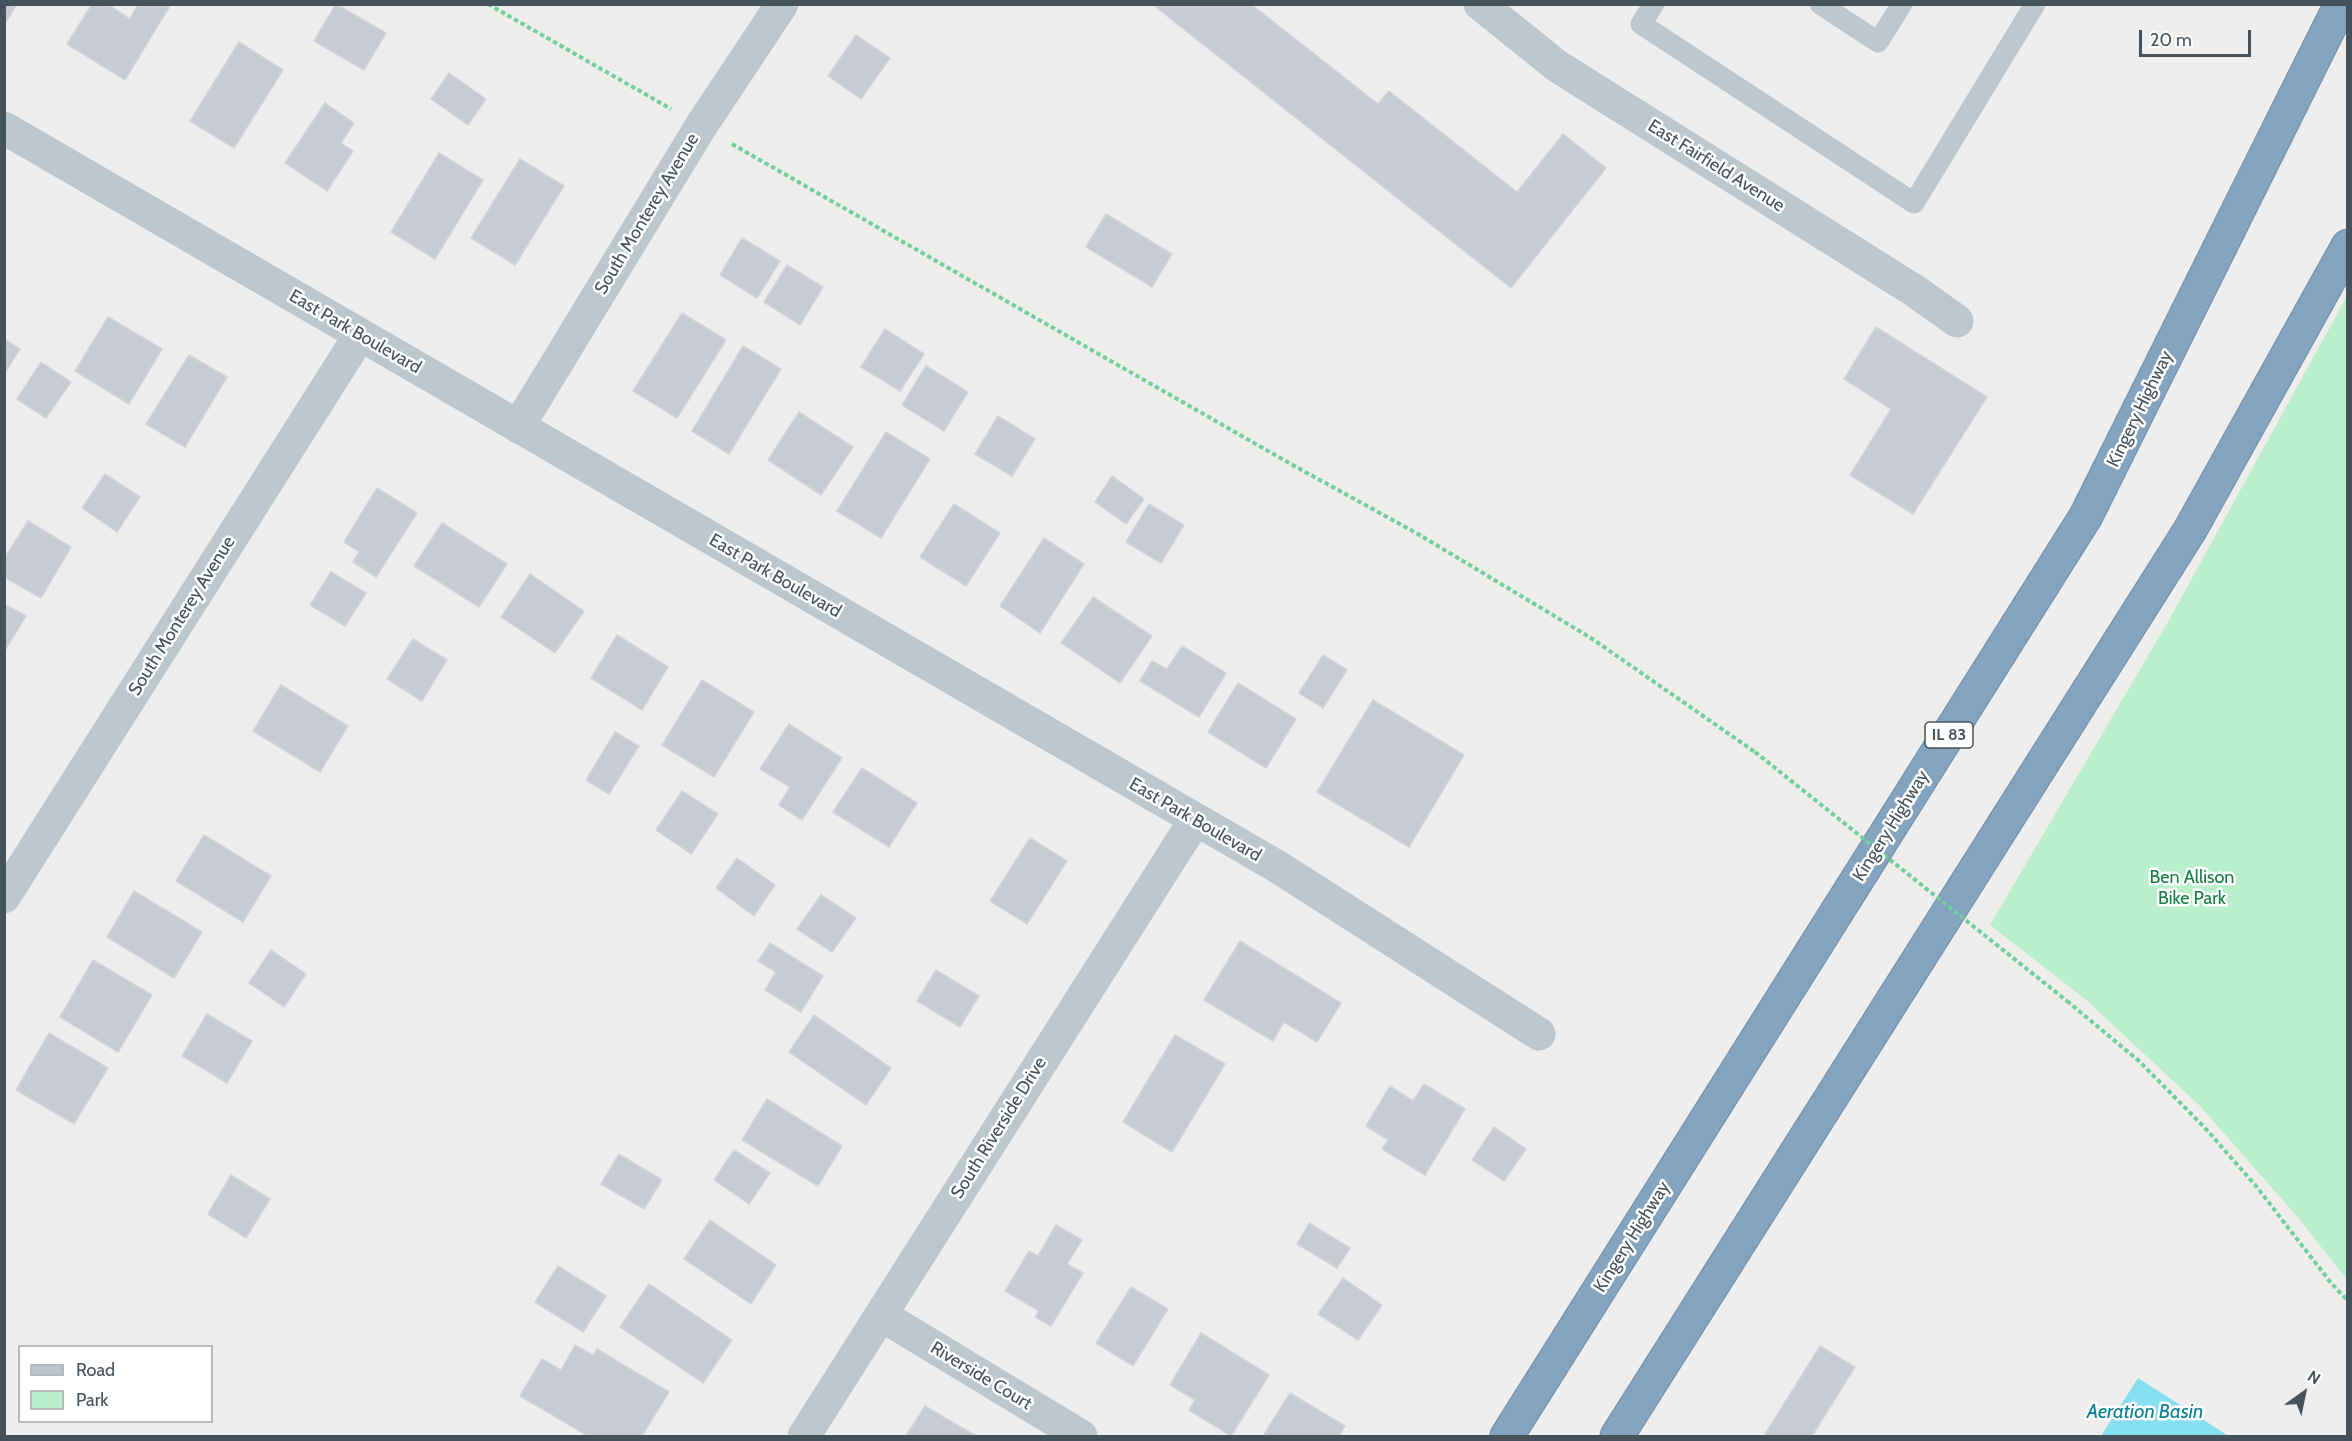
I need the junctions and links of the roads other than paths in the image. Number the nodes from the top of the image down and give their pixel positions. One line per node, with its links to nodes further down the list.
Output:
1 (782, 4): 12 (street, South Monterey Avenue)
2 (1480, 4): 10 (street, East Fairfield Avenue)
3 (1654, 4): 6 (lane)
4 (1820, 4): 5 (lane)
5 (1902, 4)
6 (2035, 4)
7 (2341, 4): 19 (highway, Kingery Highway / IL 83)
8 (4, 128): 11 (street, East Park Boulevard)
9 (2348, 246): 20 (highway)
10 (1957, 321)
11 (360, 335): 12 (street, East Park Boulevard); 14 (street, South Monterey Avenue)
12 (518, 427): 13 (street, East Park Boulevard)
13 (1195, 820): 15 (street, East Park Boulevard); 16 (street, South Riverside Drive)
14 (4, 897)
15 (1539, 1034)
16 (881, 1315): 17 (street, South Riverside Drive); 18 (street, Riverside Court)
17 (804, 1437)
18 (1081, 1437)
19 (1507, 1437)
20 (1617, 1437)

